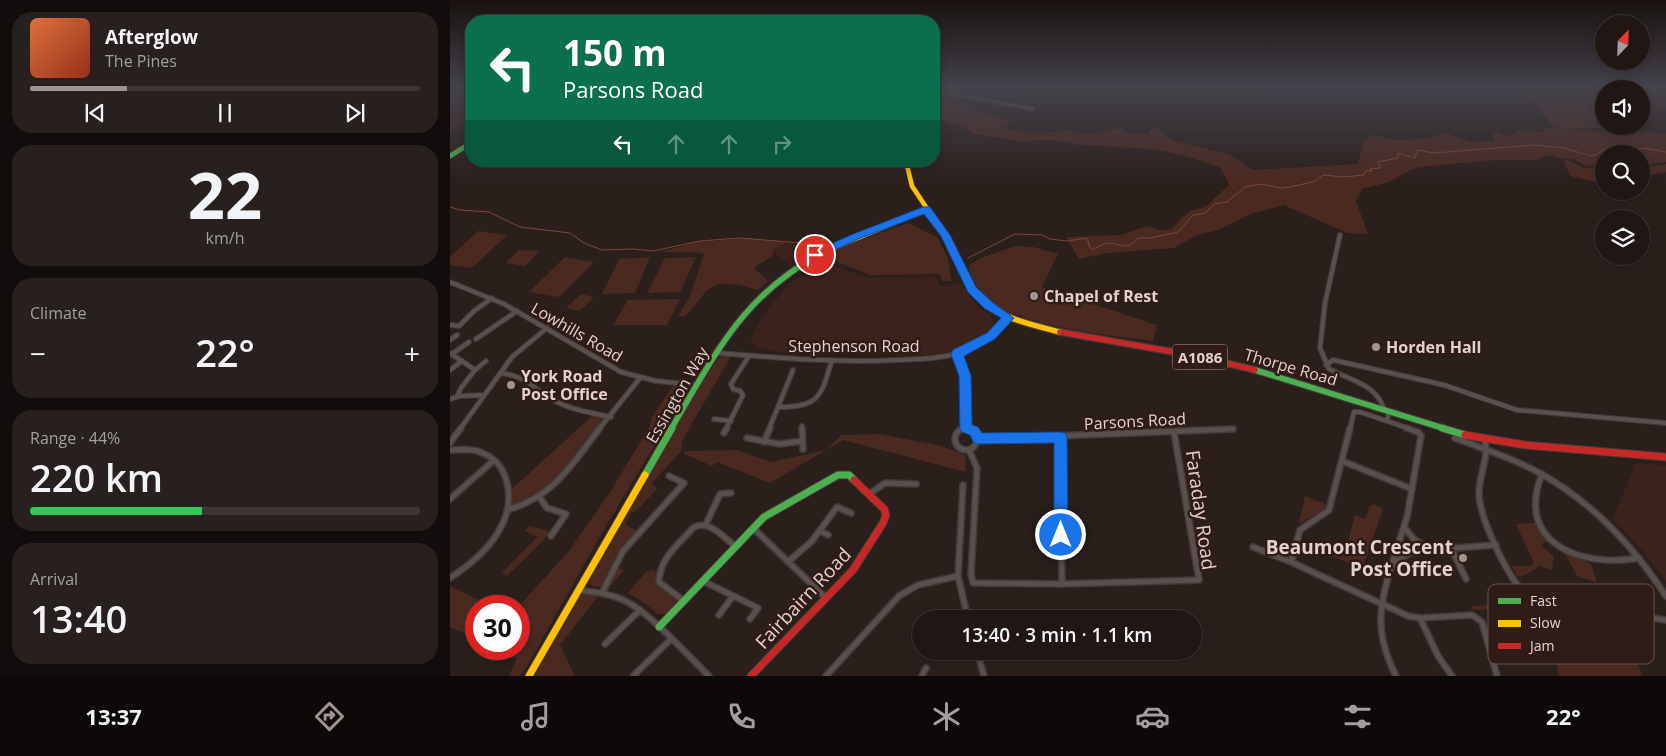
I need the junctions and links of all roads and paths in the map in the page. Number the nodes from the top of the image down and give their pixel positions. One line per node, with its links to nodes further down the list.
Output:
1 (465, 147): 3 (main road)
2 (465, 151): 4 (main road)
3 (450, 156)
4 (450, 160)
5 (907, 167): 6 (main road, Thorpe Road / A1086)
6 (926, 210): 11 (main road, Thorpe Road / A1086); 18 (main road, Essington Way)
7 (1340, 235): 25 (street)
8 (450, 282): 9 (street, Lowhills Road)
9 (492, 298): 10 (street, Lowhills Road); 12 (street)
10 (517, 311): 13 (street, Lowhills Road); 15 (street)
11 (1008, 318): 20 (street, Stephenson Road); 36 (main road, Thorpe Road / A1086)
12 (451, 325)
13 (547, 328): 29 (street); 30 (street, Lowhills Road)
14 (457, 335): 16 (street)
15 (476, 339)
16 (450, 340)
17 (469, 342): 19 (street)
18 (718, 353): 21 (street, Stephenson Road); 31 (main road, Essington Way)
19 (451, 354): 24 (street)
20 (957, 354): 23 (street, Stephenson Road); 43 (street)
21 (749, 356): 23 (street, Stephenson Road); 39 (street)
22 (486, 360): 27 (street)
23 (832, 360): 35 (street)
24 (462, 361): 26 (street); 27 (street)
25 (1326, 365): 36 (street); 41 (street)
26 (450, 370)
27 (475, 370): 33 (street)
28 (793, 370): 35 (street)
29 (500, 373): 32 (street); 37 (street)
30 (640, 378): 31 (street, Lowhills Road); 37 (street)
31 (697, 385): 94 (main road, Essington Way)
32 (484, 395): 33 (street); 54 (street)
33 (457, 397): 34 (street)
34 (450, 399)
35 (779, 407): 53 (street)
36 (1386, 410): 40 (street); 52 (main road, Thorpe Road / A1086)
37 (611, 416): 69 (street)
38 (714, 419): 39 (street)
39 (731, 421): 46 (street)
40 (1387, 421): 61 (street); 66 (street)
41 (1666, 423)
42 (802, 426): 51 (street)
43 (966, 429): 50 (street); 57 (street)
44 (1233, 429): 45 (street, Parsons Road)
45 (1174, 432): 47 (street, Parsons Road); 92 (street, Faraday Road)
46 (724, 433)
47 (1060, 437): 50 (street, Parsons Road); 92 (street)
48 (747, 438): 53 (street)
49 (1454, 438): 58 (street)
50 (978, 439): 57 (street)
51 (802, 440): 53 (street); 55 (street)
52 (1486, 440): 58 (street); 59 (main road, Thorpe Road / A1086)
53 (764, 442)
54 (450, 443)
55 (803, 449)
56 (450, 450): 60 (street)
57 (969, 450): 92 (street)
58 (1489, 451): 62 (street); 79 (street)
59 (1666, 457)
60 (493, 461): 70 (street); 71 (street)
61 (1342, 462): 66 (street); 86 (street)
62 (1542, 474): 84 (street); 84 (street)
63 (669, 476): 95 (street)
64 (916, 484): 68 (street)
65 (963, 485): 88 (street)
66 (1412, 489): 74 (street)
67 (731, 493): 73 (street)
68 (869, 494): 75 (main road, Fairbairn Road); 98 (main road, Fairbairn Road)
69 (540, 498): 71 (street); 78 (street)
70 (450, 499)
71 (507, 510): 89 (street)
72 (850, 513): 76 (street)
73 (706, 524): 80 (street); 99 (street)
74 (1404, 527): 83 (street); 87 (street)
75 (753, 528): 80 (main road, Fairbairn Road); 85 (street)
76 (820, 531): 77 (street); 85 (street)
77 (828, 535)
78 (551, 536)
79 (1496, 544): 82 (street); 93 (street)
80 (735, 546): 91 (main road, Fairbairn Road)
81 (1253, 547): 86 (street)
82 (1451, 548): 83 (street); 90 (street)
83 (1428, 549): 87 (street)
84 (1639, 558): 97 (street)
85 (788, 562): 98 (street)
86 (1290, 562): 100 (street)
87 (1392, 564): 100 (street)
88 (958, 576): 102 (street); 116 (street)
89 (450, 578)
90 (1466, 579)
91 (703, 581): 96 (street); 99 (main road, Fairbairn Road)
92 (1062, 584)
93 (1518, 584)
94 (579, 590): 95 (street); 112 (main road, Essington Way)
95 (602, 593): 101 (street)
96 (733, 596): 103 (street); 105 (street)
97 (1666, 596)
98 (826, 598): 115 (main road, Fairbairn Road)
99 (684, 601): 106 (main road, Fairbairn Road)
100 (1380, 602): 104 (street); 119 (street)
101 (640, 610): 106 (street); 109 (street)
102 (966, 610)
103 (719, 615)
104 (1420, 618): 108 (street); 120 (street)
105 (750, 619)
106 (659, 627): 107 (street)
107 (670, 640): 113 (street); 114 (street)
108 (1488, 640)
109 (605, 644)
110 (980, 660): 118 (street)
111 (926, 668): 117 (street)
112 (529, 676)
113 (633, 676)
114 (709, 676)
115 (751, 676)
116 (826, 676)
117 (922, 676)
118 (984, 676)
119 (1396, 676)
120 (1452, 676)

